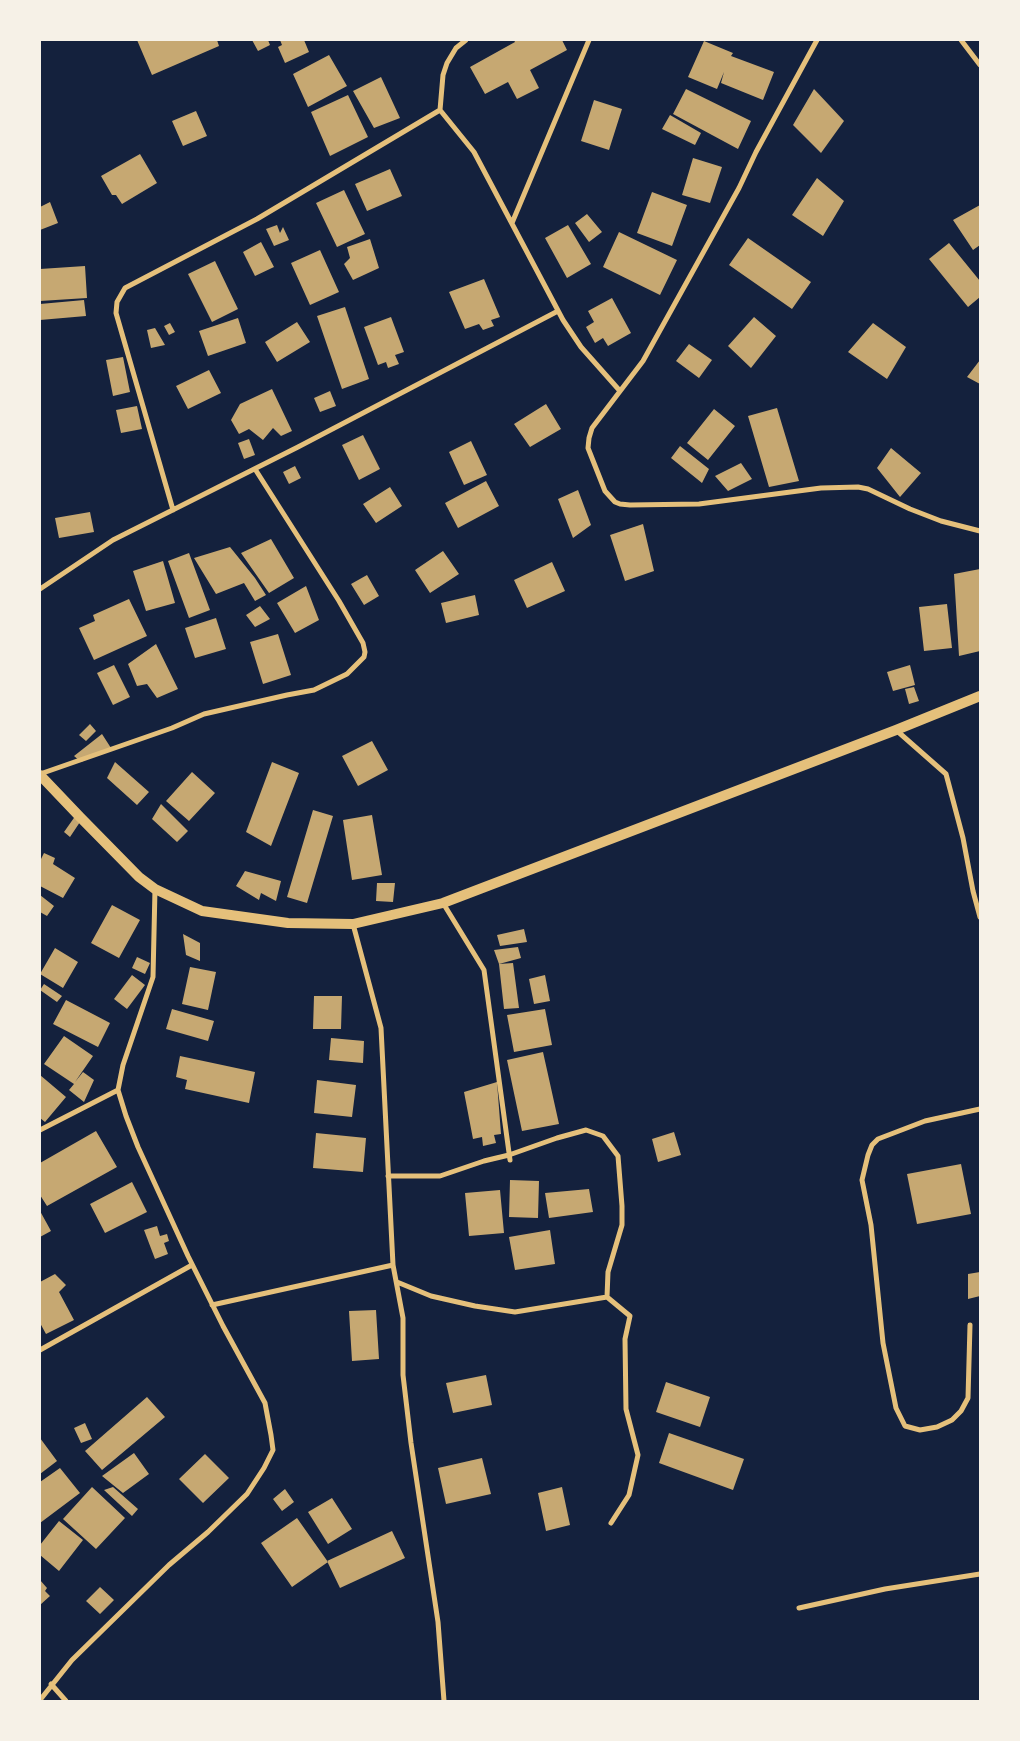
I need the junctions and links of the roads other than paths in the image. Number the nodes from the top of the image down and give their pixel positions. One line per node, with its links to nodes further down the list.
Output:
1 (466, 40): 6 (street)
2 (589, 40): 7 (street)
3 (817, 40): 9 (street)
4 (961, 40): 5 (street)
5 (980, 65)
6 (440, 110): 7 (street); 11 (street)
7 (512, 223): 8 (street)
8 (558, 311): 9 (street); 10 (street)
9 (620, 391): 12 (street)
10 (255, 468): 11 (street); 16 (street)
11 (173, 510): 13 (street)
12 (980, 531)
13 (40, 589)
14 (980, 696): 15 (main road)
15 (896, 730): 18 (main road); 19 (street)
16 (40, 774): 17 (main road)
17 (155, 889): 20 (main road); 21 (street)
18 (443, 903): 20 (main road); 24 (street)
19 (980, 917)
20 (353, 924): 25 (street)
21 (118, 1090): 23 (street); 26 (street)
22 (980, 1109): 31 (street)
23 (40, 1130)
24 (510, 1158): 25 (street); 29 (street)
25 (388, 1176): 27 (street)
26 (192, 1264): 30 (street); 32 (street)
27 (393, 1265): 28 (street); 30 (street)
28 (397, 1282): 29 (street); 39 (street)
29 (607, 1297): 33 (street)
30 (212, 1305): 36 (street)
31 (970, 1325)
32 (40, 1350)
33 (610, 1523)
34 (980, 1574): 35 (street)
35 (799, 1608)
36 (51, 1684): 37 (street); 38 (street)
37 (40, 1700)
38 (66, 1701)
39 (444, 1701)

